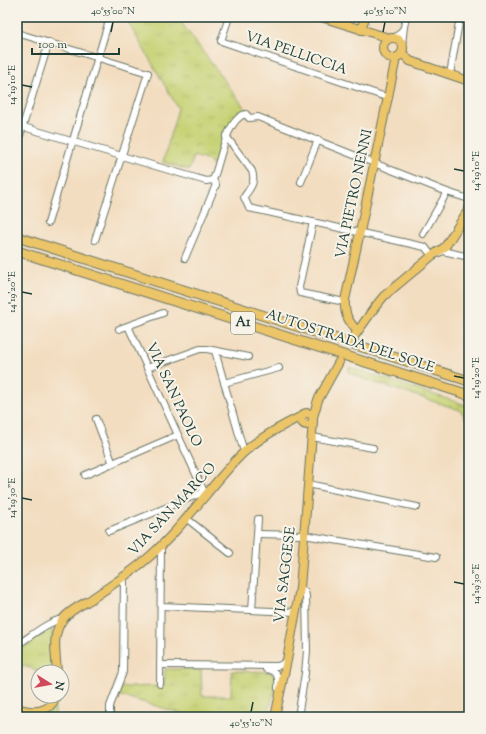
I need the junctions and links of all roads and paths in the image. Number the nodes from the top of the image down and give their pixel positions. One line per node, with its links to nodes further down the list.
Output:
1 (110, 17): 16 (street)
2 (230, 17): 20 (street, VIA PELLICCIA)
3 (322, 17): 8 (main road)
4 (365, 17): 8 (main road)
5 (406, 17): 7 (street)
6 (460, 17): 18 (street)
7 (404, 27): 11 (street); 13 (street)
8 (361, 30): 10 (main road)
9 (17, 33): 12 (street)
10 (375, 34): 11 (main road); 14 (main road)
11 (392, 38): 13 (main road); 14 (main road)
12 (49, 42): 16 (street); 21 (street)
13 (402, 44): 15 (main road)
14 (384, 45): 17 (main road)
15 (402, 53): 17 (main road); 18 (main road)
16 (98, 57): 23 (street); 26 (street)
17 (394, 58): 20 (main road, VIA PIETRO NENNI)
18 (450, 74): 19 (main road)
19 (469, 81)
20 (389, 98): 27 (main road, VIA PIETRO NENNI)
21 (20, 125): 23 (street); 25 (street)
22 (226, 136): 24 (street); 28 (street); 33 (street)
23 (72, 140): 26 (street); 34 (street)
24 (318, 140): 27 (street); 29 (street)
25 (17, 145)
26 (121, 156): 28 (street); 38 (street)
27 (374, 162): 30 (street); 35 (main road, VIA PIETRO NENNI)
28 (213, 180): 42 (street)
29 (301, 182)
30 (447, 192): 31 (street); 36 (street)
31 (469, 199)
32 (469, 209): 40 (main road)
33 (313, 222): 35 (street); 43 (street)
34 (48, 224)
35 (360, 232): 40 (street); 43 (main road, VIA PIETRO NENNI)
36 (423, 234)
37 (17, 237): 52 (highway, AUTOSTRADA DEL SOLE / A1)
38 (95, 240)
39 (17, 251): 54 (highway, AUTOSTRADA DEL SOLE / A1)
40 (431, 254): 41 (street); 43 (main road, VIA PIETRO NENNI)
41 (469, 257)
42 (185, 258)
43 (345, 302)
44 (163, 314): 45 (street)
45 (128, 326): 46 (street); 50 (street, VIA SAN PAOLO)
46 (119, 329)
47 (215, 350): 48 (street); 50 (street); 53 (street)
48 (248, 357)
49 (339, 362): 56 (main road)
50 (147, 368): 57 (street, VIA SAN PAOLO)
51 (279, 368): 53 (street)
52 (469, 381)
53 (224, 383): 60 (street)
54 (469, 395)
55 (96, 418): 61 (street)
56 (307, 419): 58 (main road, VIA SAGGESE); 60 (main road, VIA SAN MARCO)
57 (178, 435): 61 (street); 64 (street, VIA SAN PAOLO)
58 (312, 436): 59 (street); 63 (main road, VIA SAGGESE)
59 (373, 448)
60 (244, 452): 64 (main road, VIA SAN MARCO)
61 (113, 464): 62 (street)
62 (85, 475)
63 (308, 484): 65 (street); 70 (main road, VIA SAGGESE)
64 (205, 494): 66 (main road, VIA SAN MARCO); 68 (street)
65 (416, 507)
66 (186, 518): 71 (main road, VIA SAN MARCO); 72 (street)
67 (258, 519): 69 (street)
68 (109, 531)
69 (257, 534): 70 (street); 77 (street)
70 (304, 535): 73 (street); 75 (main road, VIA SAGGESE)
71 (161, 545): 74 (main road, VIA SAN MARCO); 76 (street)
72 (230, 552)
73 (436, 558)
74 (124, 576): 79 (main road, VIA SAN MARCO); 88 (street)
75 (300, 588): 78 (main road, VIA SAGGESE); 90 (street)
76 (160, 606): 77 (street); 83 (street)
77 (252, 610): 78 (street)
78 (296, 612): 81 (main road, VIA SAGGESE)
79 (63, 619): 80 (street); 82 (main road)
80 (17, 645)
81 (287, 660): 84 (street); 89 (main road, VIA SAGGESE)
82 (56, 664)
83 (160, 665): 84 (street); 85 (street)
84 (257, 667): 89 (street)
85 (160, 684)
86 (52, 704): 87 (main road)
87 (17, 708)
88 (110, 717)
89 (274, 717)
90 (298, 717)

